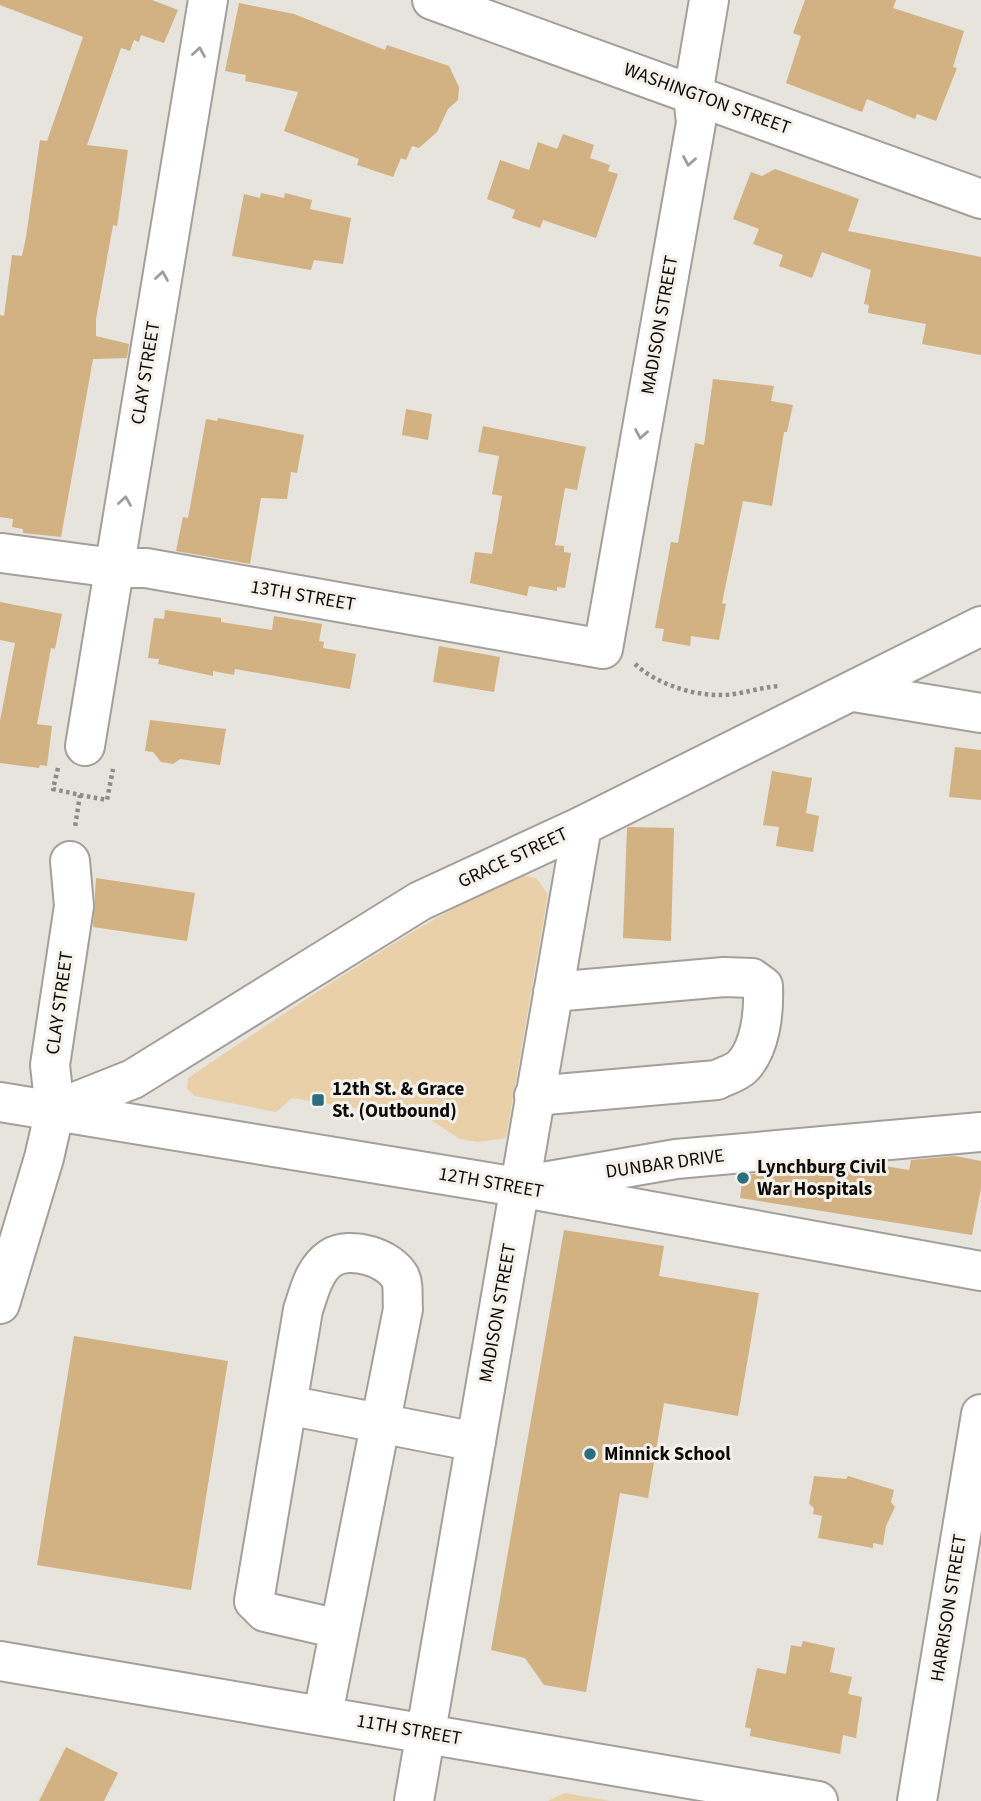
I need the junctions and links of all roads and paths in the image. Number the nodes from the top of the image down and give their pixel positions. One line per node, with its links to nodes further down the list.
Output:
1 (208, 0): 7 (street, CLAY STREET, one-way to 1)
2 (432, 0): 4 (street, WASHINGTON STREET)
3 (709, 0): 4 (street, MADISON STREET)
4 (693, 94): 5 (street, WASHINGTON STREET); 9 (street, MADISON STREET, one-way to 9)
5 (981, 199)
6 (2, 553): 7 (street, 13TH STREET)
7 (114, 568): 9 (street, 13TH STREET); 13 (street, CLAY STREET)
8 (981, 626): 11 (street, GRACE STREET)
9 (615, 652): 10 (path)
10 (786, 685)
11 (854, 692): 12 (street); 15 (street, GRACE STREET)
12 (981, 713)
13 (100, 754): 14 (path)
14 (80, 795)
15 (582, 826): 17 (street, MADISON STREET); 20 (street, GRACE STREET)
16 (70, 862): 20 (street, CLAY STREET)
17 (553, 992): 18 (street, MADISON STREET); 18 (street)
18 (534, 1096): 22 (street, MADISON STREET)
19 (0, 1102): 20 (street, 12TH STREET)
20 (55, 1110): 22 (street, 12TH STREET); 24 (street, CLAY STREET)
21 (981, 1132): 22 (street, DUNBAR DRIVE)
22 (518, 1186): 23 (street, 12TH STREET); 28 (street, MADISON STREET)
23 (981, 1271)
24 (0, 1304)
25 (287, 1405): 27 (street); 27 (street); 29 (street)
26 (981, 1414): 35 (street, HARRISON STREET)
27 (380, 1423): 28 (street); 29 (street)
28 (476, 1442): 32 (street, MADISON STREET)
29 (339, 1629): 31 (street)
30 (0, 1661): 31 (street, 11TH STREET)
31 (323, 1714): 32 (street, 11TH STREET)
32 (424, 1732): 33 (street, MADISON STREET); 34 (street, 11TH STREET)
33 (414, 1801)
34 (818, 1801)
35 (917, 1801)

